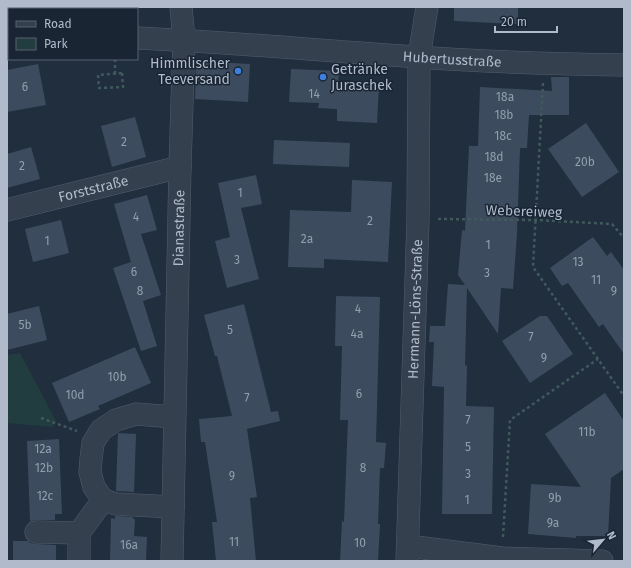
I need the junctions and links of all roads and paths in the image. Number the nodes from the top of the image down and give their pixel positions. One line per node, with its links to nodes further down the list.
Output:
1 (181, 7): 4 (street, Dianastraße)
2 (427, 7): 5 (street, Hermann-Löns-Straße)
3 (138, 38): 4 (street, Hubertusstraße)
4 (184, 40): 5 (street, Hubertusstraße); 10 (street, Dianastraße)
5 (419, 57): 7 (street, Hubertusstraße); 12 (street, Hermann-Löns-Straße)
6 (115, 60): 9 (path)
7 (544, 64): 8 (street, Hubertusstraße); 13 (path)
8 (624, 66)
9 (114, 74): 9 (path)
10 (180, 167): 11 (street, Forststraße); 17 (street, Dianastraße)
11 (7, 210)
12 (418, 219): 13 (path, Webereiweg); 24 (street, Hermann-Löns-Straße)
13 (536, 220): 14 (path, Webereiweg); 15 (path)
14 (624, 238)
15 (598, 360): 16 (path); 25 (path)
16 (624, 396)
17 (174, 417): 19 (street); 21 (street, Dianastraße)
18 (41, 418): 19 (path)
19 (96, 438): 20 (street)
20 (103, 500): 21 (street); 23 (street)
21 (173, 507): 27 (street, Dianastraße)
22 (36, 532): 23 (street)
23 (79, 533): 26 (street)
24 (407, 553): 25 (street)
25 (502, 558): 28 (street)
26 (79, 561)
27 (172, 561)
28 (602, 561)

